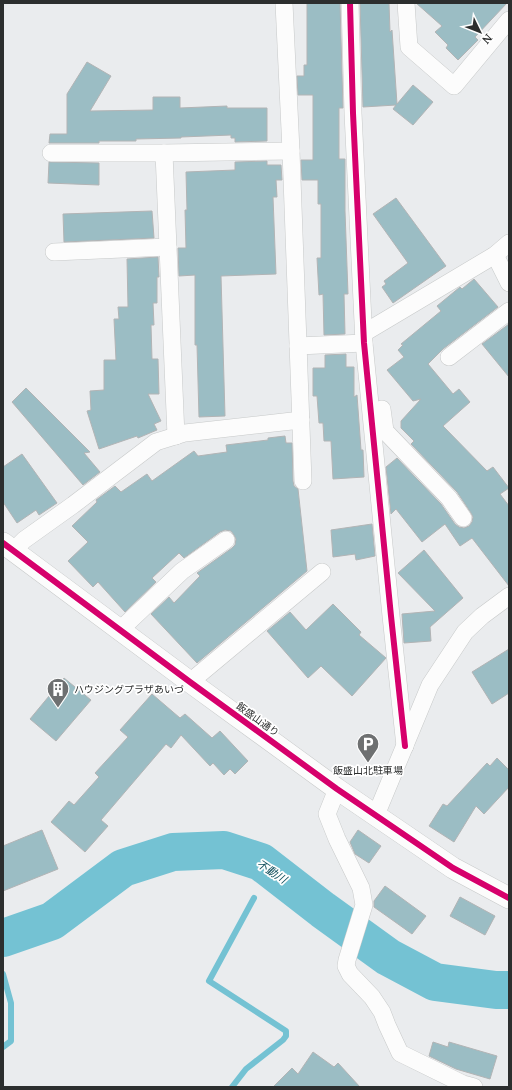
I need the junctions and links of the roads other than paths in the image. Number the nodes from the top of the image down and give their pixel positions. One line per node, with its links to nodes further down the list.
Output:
1 (284, 3): 5 (street)
2 (350, 3): 14 (street)
3 (406, 3): 4 (street)
4 (509, 20)
5 (291, 151): 7 (street); 15 (street)
6 (51, 153): 7 (street)
7 (164, 153): 9 (street)
8 (509, 243): 11 (street)
9 (168, 247): 10 (street); 18 (street)
10 (54, 252)
11 (495, 256): 12 (street); 14 (street)
12 (509, 283)
13 (509, 311): 16 (street)
14 (367, 335): 15 (street); 20 (street); 27 (street)
15 (298, 346): 17 (street)
16 (450, 357)
17 (301, 420): 18 (street); 19 (street)
18 (176, 436): 22 (street)
19 (303, 481)
20 (463, 518)
21 (226, 540): 25 (street)
22 (8, 547): 25 (street, 飯盛山通り)
23 (322, 572): 26 (street)
24 (509, 596): 27 (street)
25 (120, 630): 26 (street, 飯盛山通り)
26 (190, 682): 28 (street, 飯盛山通り)
27 (405, 746): 29 (street)
28 (337, 789): 29 (street, 飯盛山通り); 31 (street)
29 (376, 815): 30 (street, 飯盛山通り)
30 (509, 898)
31 (474, 1087)

